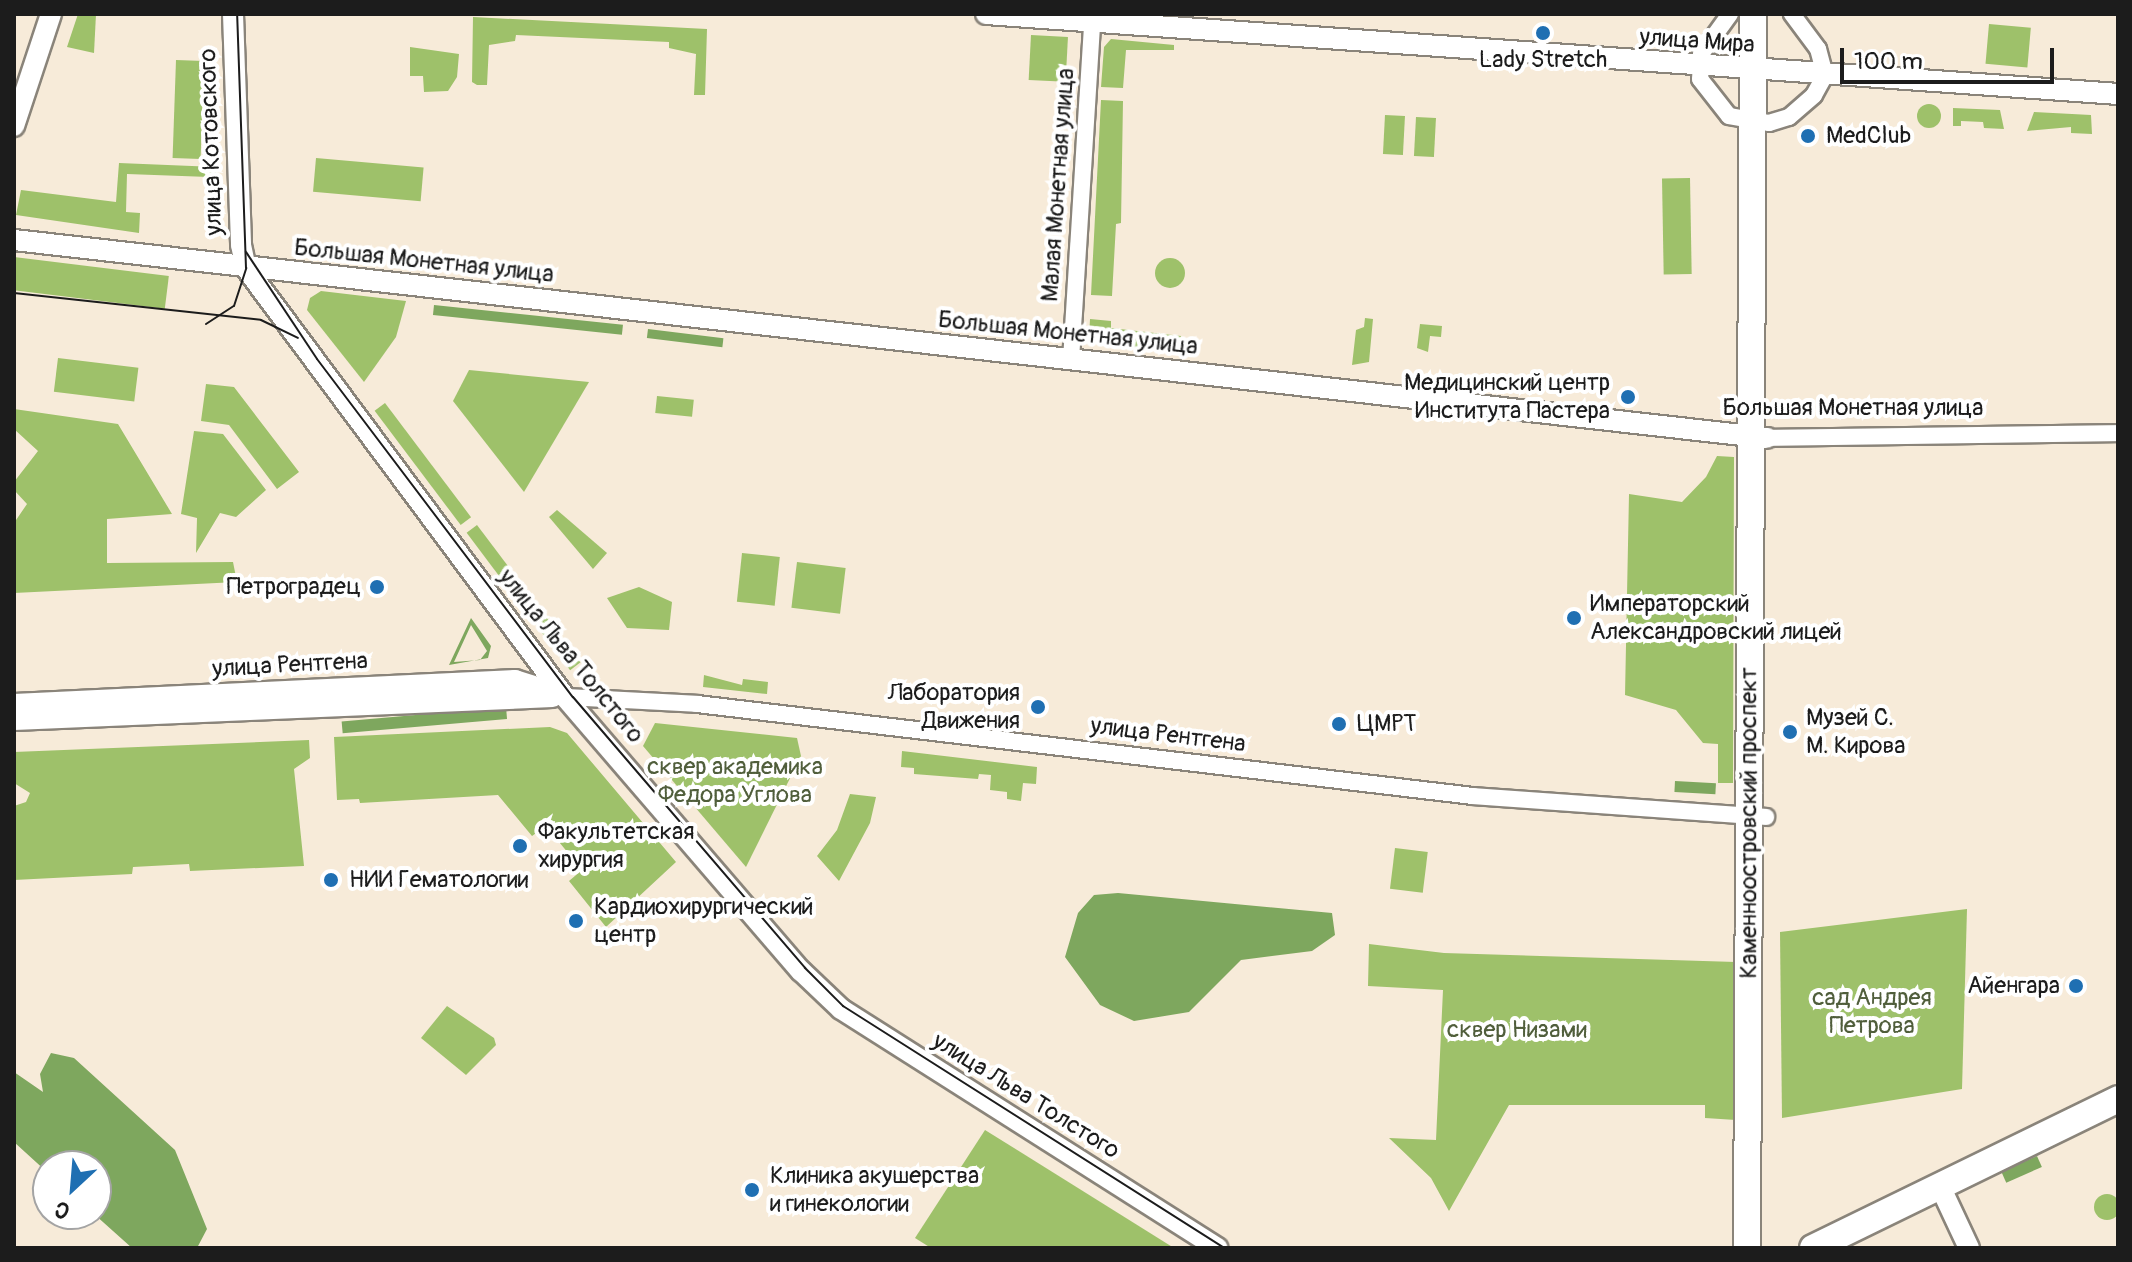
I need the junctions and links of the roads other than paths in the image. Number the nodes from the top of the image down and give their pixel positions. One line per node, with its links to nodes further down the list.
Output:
1 (51, 14): 14 (street)
2 (233, 14): 16 (street, улица Котовского)
3 (986, 14): 8 (street, улица Мира)
4 (1730, 14): 9 (street)
5 (1753, 14): 10 (main road, Каменноостровский проспект)
6 (1770, 14): 10 (main road, Каменноостровский проспект)
7 (1792, 14): 11 (street)
8 (1093, 17): 9 (street, улица Мира); 17 (street, Малая Монетная улица)
9 (1699, 67): 10 (street, улица Мира); 13 (street)
10 (1761, 71): 11 (street, улица Мира); 13 (main road, Каменноостровский проспект)
11 (1825, 75): 12 (street, улица Мира); 13 (street)
12 (2118, 94)
13 (1761, 123): 19 (main road, Каменноостровский проспект)
14 (14, 126)
15 (14, 240): 16 (street, Большая Монетная улица)
16 (246, 268): 17 (street, Большая Монетная улица); 20 (street, улица Льва Толстого)
17 (1071, 360): 19 (street, Большая Монетная улица)
18 (2118, 433): 19 (street, Большая Монетная улица)
19 (1759, 438): 23 (main road, Каменноостровский проспект)
20 (565, 697): 21 (street, улица Рентгена); 22 (street, улица Рентгена); 23 (street, улица Рентгена); 26 (street, улица Льва Толстого)
21 (14, 704)
22 (14, 720)
23 (1757, 817): 27 (main road, Каменноостровский проспект); 28 (main road, Каменноостровский проспект)
24 (2118, 1099): 25 (main road)
25 (1939, 1184): 29 (main road); 30 (street)
26 (1218, 1248)
27 (1747, 1248)
28 (1764, 1248)
29 (1813, 1248)
30 (1969, 1248)

